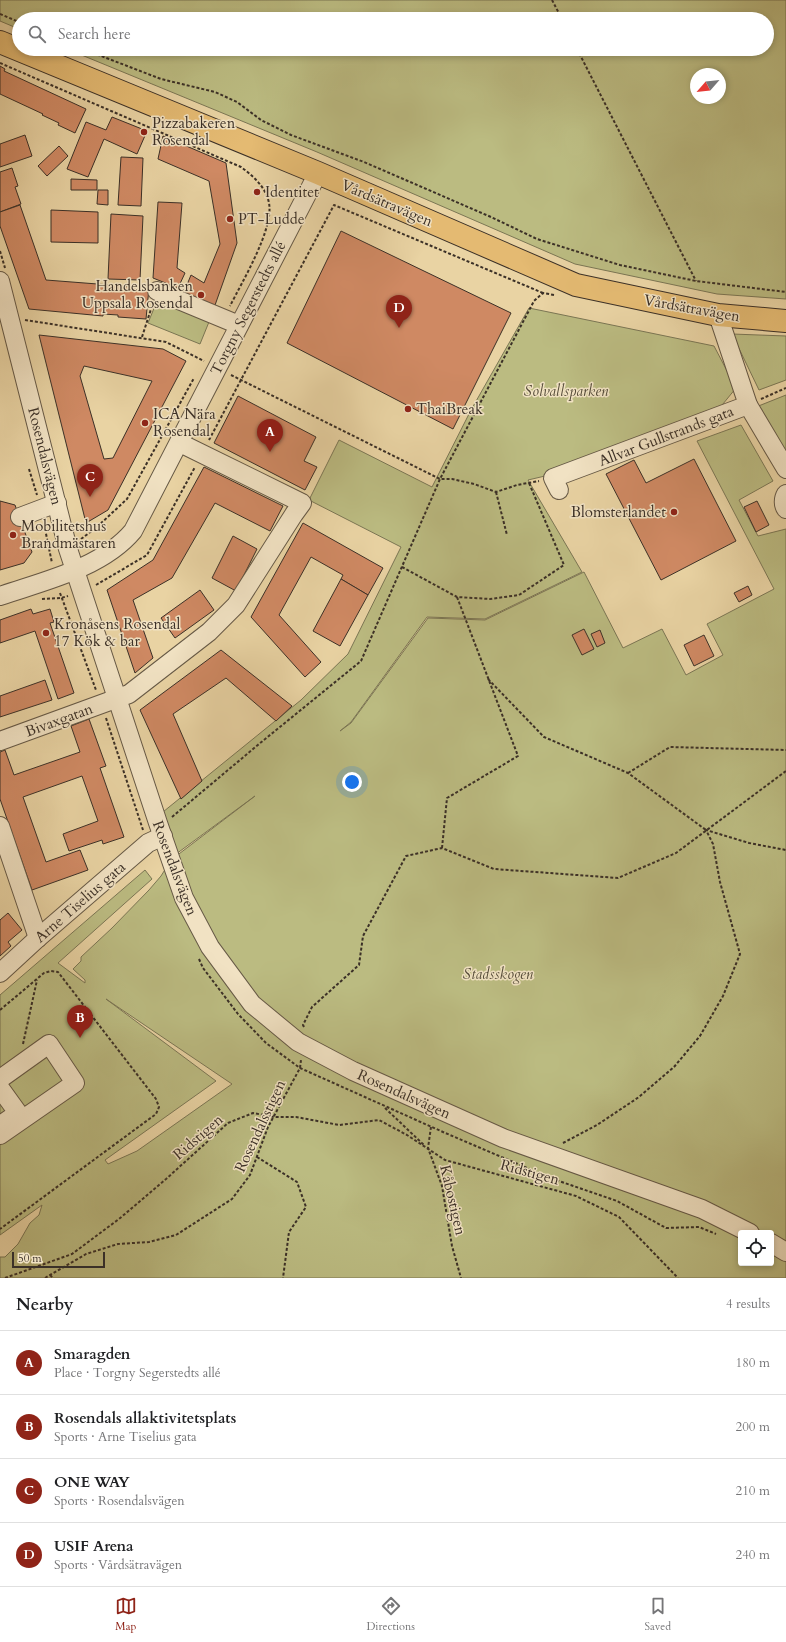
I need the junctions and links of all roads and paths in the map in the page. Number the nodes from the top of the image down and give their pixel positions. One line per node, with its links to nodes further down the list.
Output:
1 (552, 0): 2 (path)
2 (558, 12)
3 (0, 14): 4 (path)
4 (12, 19)
5 (0, 42): 6 (main road, Vårdsätravägen)
6 (12, 47)
7 (34, 56): 11 (main road, Vårdsätravägen)
8 (102, 56): 13 (path)
9 (582, 56): 13 (path)
10 (0, 63): 21 (path)
11 (318, 173): 18 (main road, Vårdsätravägen); 21 (street, Torgny Segerstedts allé)
12 (0, 281): 19 (street, Rosendalsvägen)
13 (696, 281): 15 (path)
14 (157, 291): 21 (street); 22 (path)
15 (786, 292)
16 (543, 293): 25 (path)
17 (534, 301): 31 (path)
18 (718, 315): 20 (main road, Vårdsätravägen); 27 (street, Allvar Gullstrands gata)
19 (4, 318): 22 (path); 36 (street, Rosendalsvägen)
20 (786, 321)
21 (231, 322): 23 (street, Torgny Segerstedts allé)
22 (142, 338): 23 (path)
23 (217, 367): 25 (path); 28 (street, Torgny Segerstedts allé)
24 (196, 374): 40 (path)
25 (241, 380): 29 (path); 31 (path)
26 (786, 388): 27 (path)
27 (748, 405): 30 (street); 33 (street, Allvar Gullstrands gata)
28 (180, 443): 29 (street); 42 (street, Torgny Segerstedts allé)
29 (202, 454): 44 (path); 49 (street)
30 (786, 468)
31 (440, 479): 34 (path); 41 (path)
32 (529, 483): 33 (path); 34 (path); 46 (path)
33 (556, 484)
34 (496, 492): 39 (path)
35 (786, 494): 37 (street)
36 (57, 503): 38 (street); 40 (street, Rosendalsvägen)
37 (786, 509)
38 (20, 517)
39 (507, 535)
40 (68, 549): 42 (street, Rosendalsvägen); 43 (path)
41 (402, 567): 46 (path); 54 (path)
42 (75, 570): 43 (street, Torgny Segerstedts allé); 44 (street, Rosendalsvägen)
43 (56, 577): 45 (street, Torgny Segerstedts allé); 47 (path)
44 (82, 591): 47 (path); 49 (street, Rosendalsvägen)
45 (0, 596)
46 (457, 596): 48 (path)
47 (61, 598): 49 (path)
48 (488, 679): 53 (path); 58 (path)
49 (109, 702): 50 (street, Bivaxgatan); 57 (street, Rosendalsvägen); 57 (path)
50 (0, 741)
51 (786, 750): 53 (path)
52 (786, 771): 56 (path)
53 (628, 773): 56 (path)
54 (171, 818)
55 (0, 826): 60 (street)
56 (706, 830): 58 (path); 59 (path); 76 (path)
57 (155, 839): 60 (street, Arne Tiselius gata); 64 (street, Rosendalsvägen)
58 (442, 848): 64 (path, Rosendalsstigen)
59 (786, 850)
60 (38, 938): 62 (street, Arne Tiselius gata)
61 (197, 955): 66 (path)
62 (0, 973)
63 (37, 979): 65 (path)
64 (304, 1046): 66 (path, Rosendalsstigen); 76 (street, Rosendalsvägen)
65 (19, 1066): 67 (street); 73 (street)
66 (300, 1068): 69 (path); 70 (path, Rosendalsstigen)
67 (0, 1079)
68 (0, 1088): 71 (street)
69 (383, 1106): 72 (path); 74 (path)
70 (274, 1117): 74 (path, Ridstigen); 75 (path, Rosendalsstigen); 82 (path, Ridstigen)
71 (0, 1126)
72 (431, 1127): 74 (path, Kåbostigen); 78 (path)
73 (0, 1136)
74 (428, 1148): 86 (path, Kåbostigen); 87 (path, Ridstigen)
75 (257, 1157): 81 (path, Rosendalsstigen); 85 (path)
76 (558, 1157): 77 (street, Rosendalsvägen)
77 (744, 1230)
78 (720, 1236)
79 (774, 1245): 80 (street)
80 (786, 1252)
81 (50, 1275): 83 (path, Rosendalsstigen); 84 (path)
82 (5, 1278)
83 (45, 1278)
84 (53, 1278)
85 (283, 1278)
86 (461, 1278)
87 (678, 1278)

